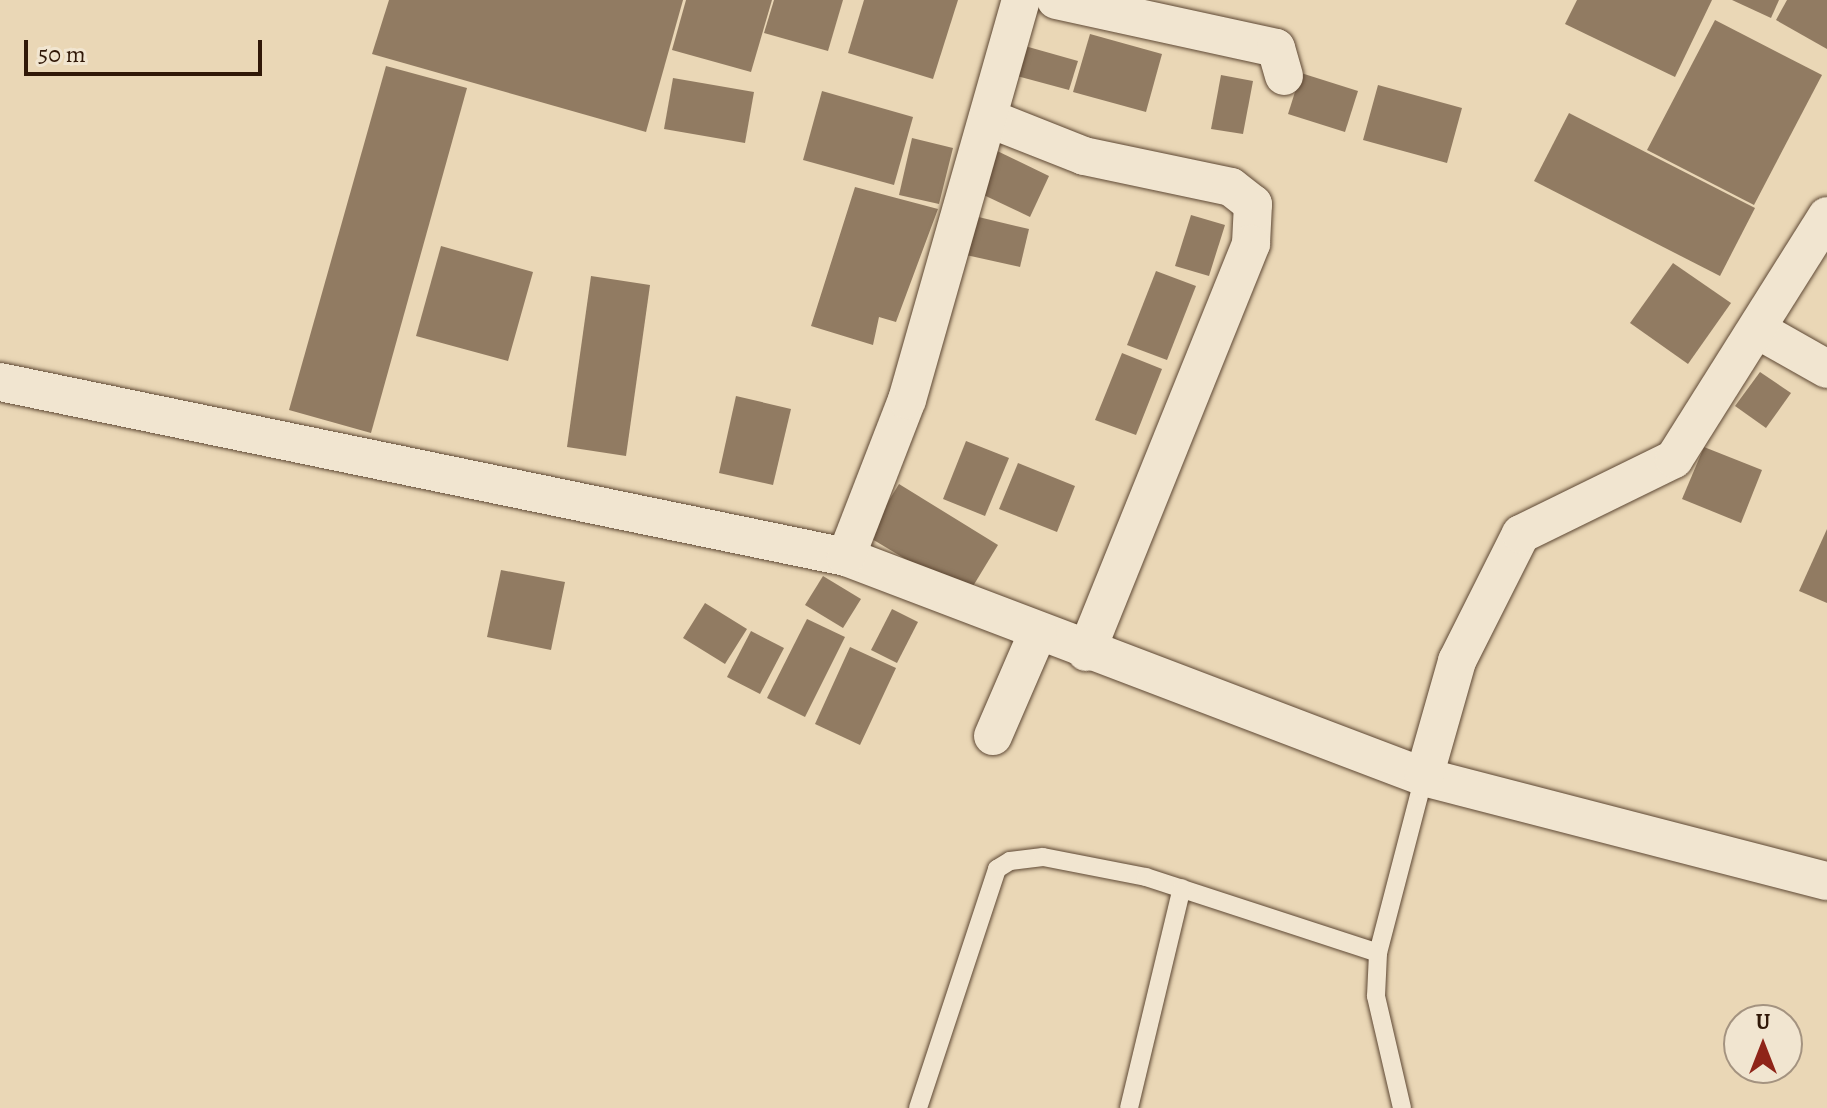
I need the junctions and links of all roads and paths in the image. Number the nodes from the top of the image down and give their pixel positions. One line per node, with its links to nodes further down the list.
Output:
1 (1021, 0): 4 (street)
2 (1056, 0): 3 (street)
3 (1284, 76)
4 (988, 118): 9 (street); 11 (street)
5 (1827, 216): 6 (street)
6 (1758, 330): 7 (street); 13 (street)
7 (1827, 369)
8 (0, 382): 9 (street)
9 (846, 557): 10 (street)
10 (1038, 632): 11 (street); 12 (street)
11 (1086, 652): 13 (street)
12 (993, 736)
13 (1424, 777): 14 (street); 16 (lane)
14 (1827, 881)
15 (1182, 888): 16 (lane); 17 (lane); 18 (lane)
16 (1378, 953): 19 (lane)
17 (918, 1108)
18 (1129, 1108)
19 (1402, 1108)

